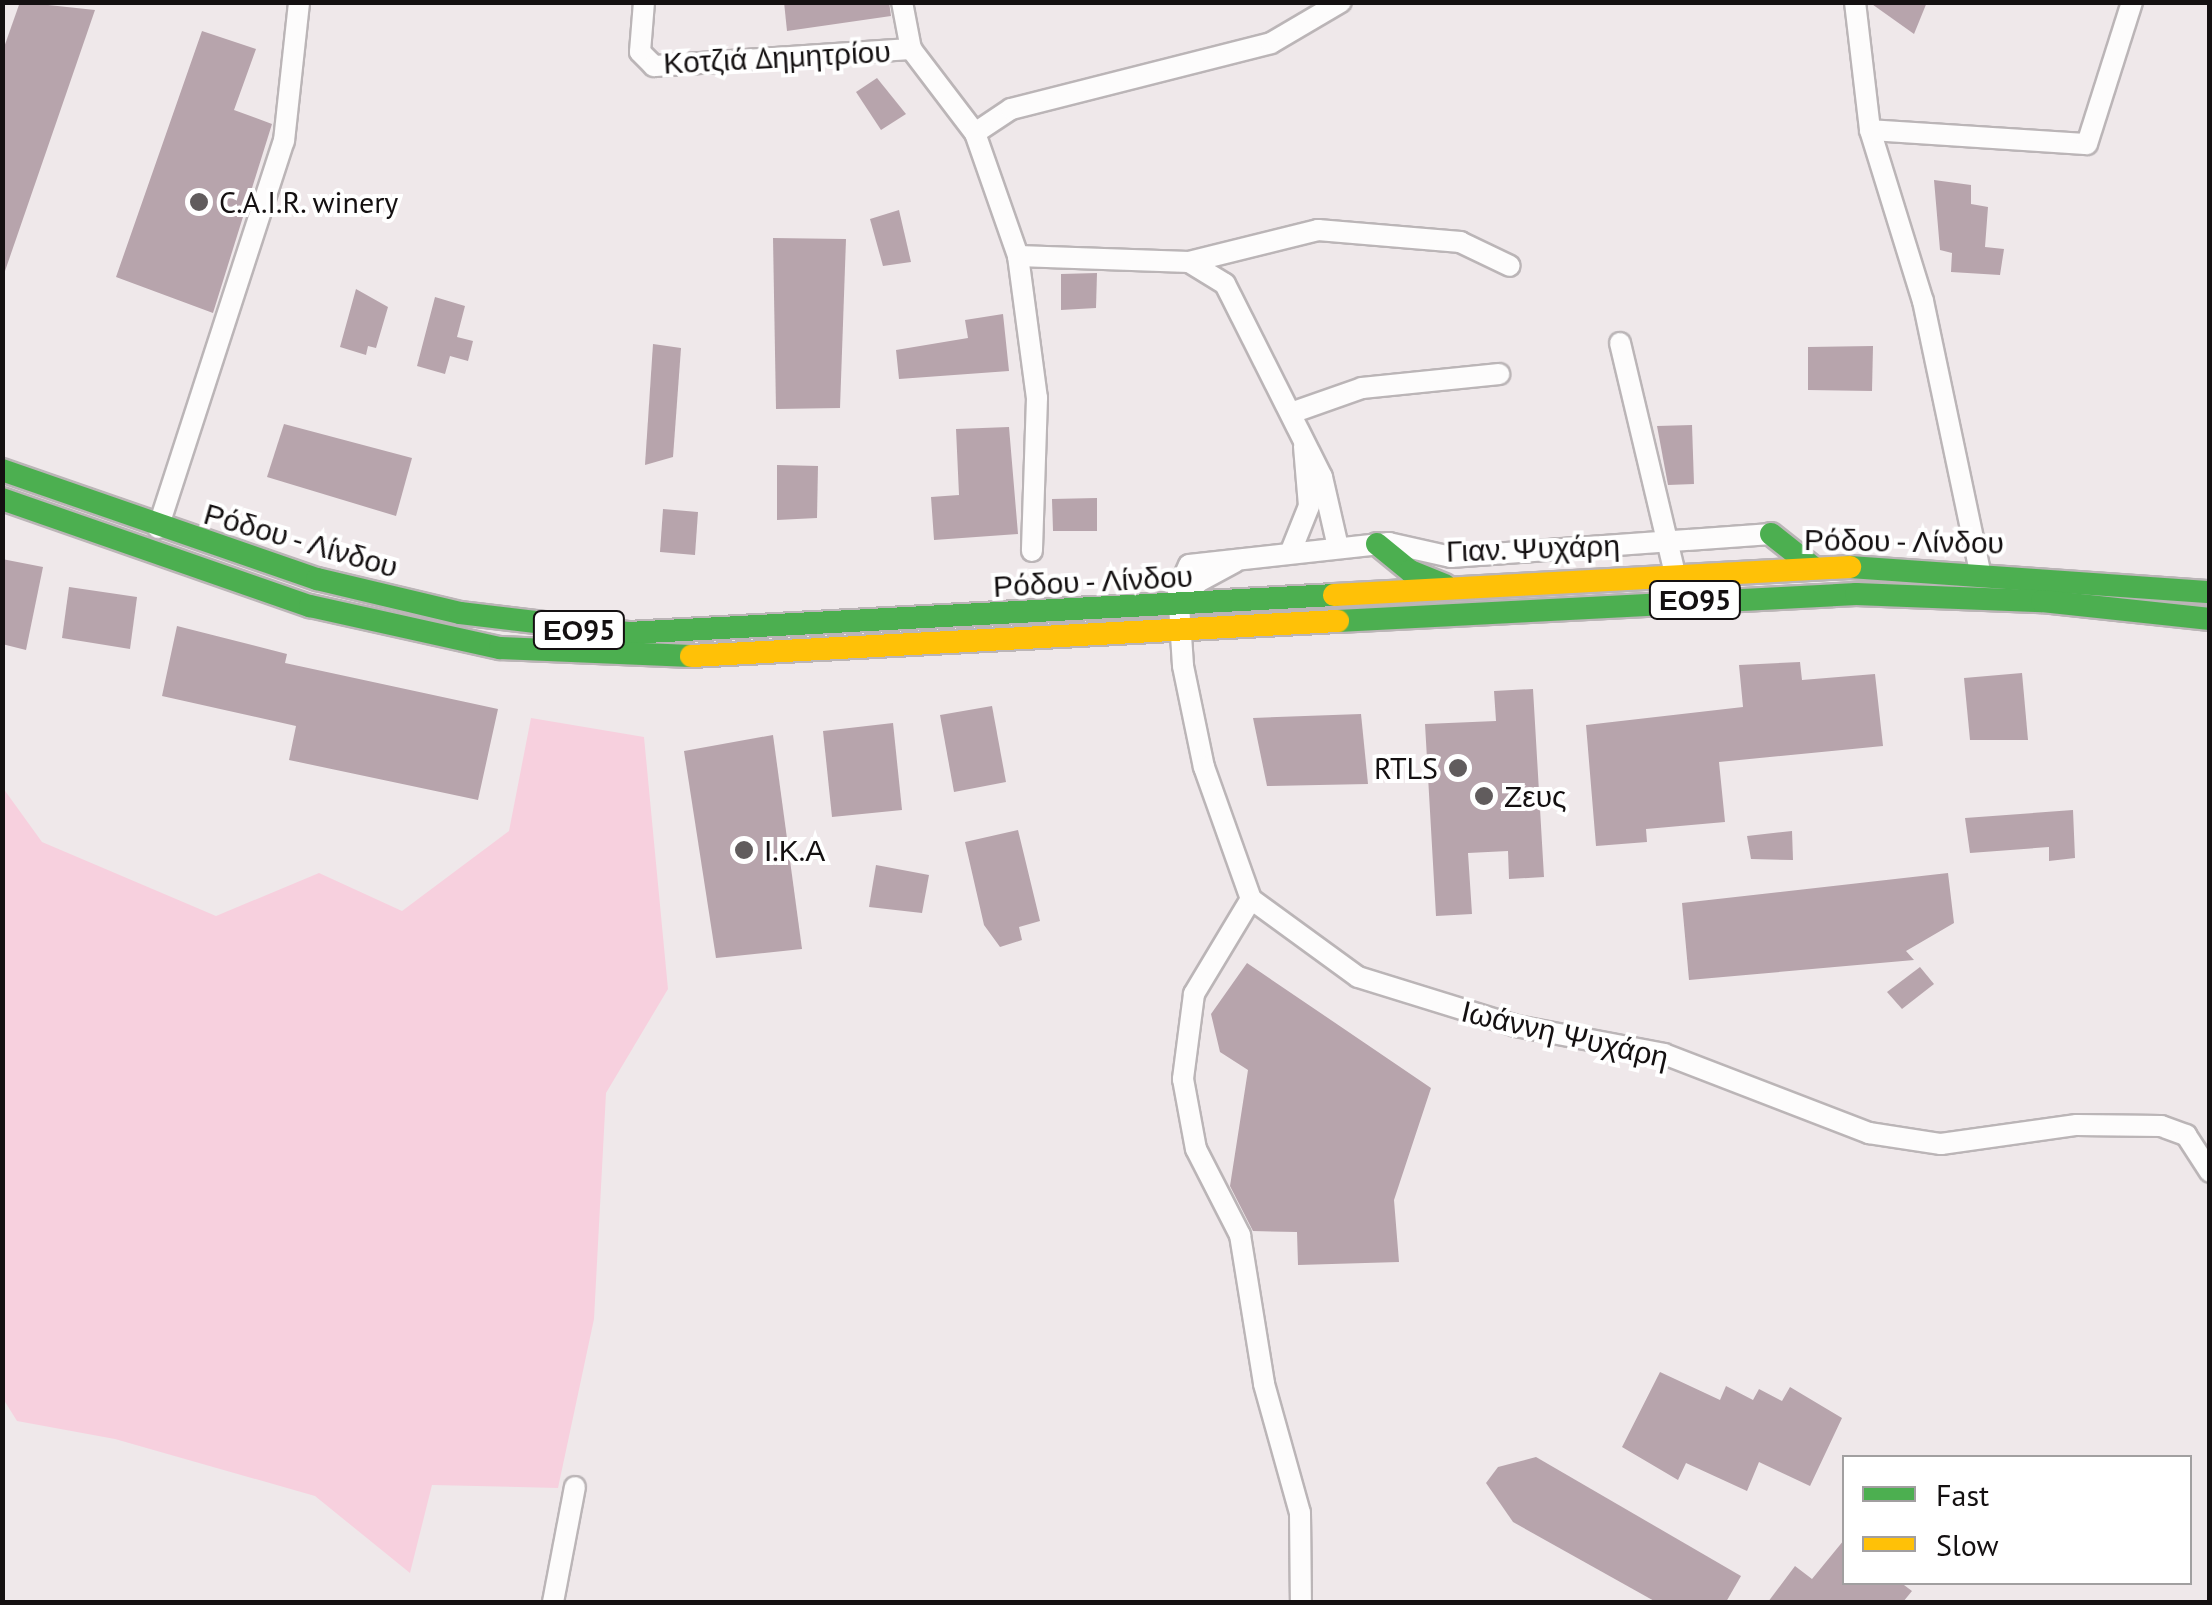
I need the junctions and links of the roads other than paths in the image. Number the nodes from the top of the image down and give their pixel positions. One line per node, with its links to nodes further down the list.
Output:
1 (299, 2): 19 (street)
2 (644, 2): 7 (street, Κοτζιά Δημητρίου)
3 (902, 2): 7 (street)
4 (1341, 2): 9 (street)
5 (1855, 2): 8 (street)
6 (2132, 2): 8 (street)
7 (911, 49): 9 (street)
8 (1870, 130): 27 (street)
9 (974, 133): 10 (street)
10 (1018, 256): 11 (street); 24 (street)
11 (1189, 262): 12 (street); 15 (street)
12 (1510, 266)
13 (1620, 343): 21 (street)
14 (1499, 374): 15 (street)
15 (1291, 413): 16 (street)
16 (1304, 446): 23 (street); 25 (street)
17 (2, 470): 19 (main road, Ρόδου - Λίνδου / ΕΟ95)
18 (2, 499): 33 (main road, Ρόδου - Λίνδου / ΕΟ95)
19 (158, 528): 31 (main road, Ρόδου - Λίνδου / ΕΟ95)
20 (1771, 534): 21 (street, Γιαν. Ψυχάρη); 26 (main road)
21 (1669, 541): 22 (street, Γιαν. Ψυχάρη); 28 (street)
22 (1377, 544): 23 (street, Γιαν. Ψυχάρη); 29 (main road)
23 (1338, 547): 25 (street, Γιαν. Ψυχάρη)
24 (1032, 550)
25 (1291, 551): 31 (street, Γιαν. Ψυχάρη)
26 (1814, 568): 27 (main road, Ρόδου - Λίνδου / ΕΟ95); 28 (main road, Ρόδου - Λίνδου / ΕΟ95)
27 (1980, 572): 30 (main road, Ρόδου - Λίνδου / ΕΟ95)
28 (1675, 574): 29 (main road, Ρόδου - Λίνδου / ΕΟ95)
29 (1458, 588): 31 (main road, Ρόδου - Λίνδου / ΕΟ95)
30 (2210, 592)
31 (1179, 606): 33 (street)
32 (2210, 619): 33 (main road, Ρόδου - Λίνδου / ΕΟ95)
33 (1180, 632): 34 (street)
34 (1252, 899): 35 (street, Ιωάννη Ψυχάρη); 38 (street)
35 (2210, 1172)
36 (575, 1487): 37 (street)
37 (553, 1602)
38 (1301, 1602)

